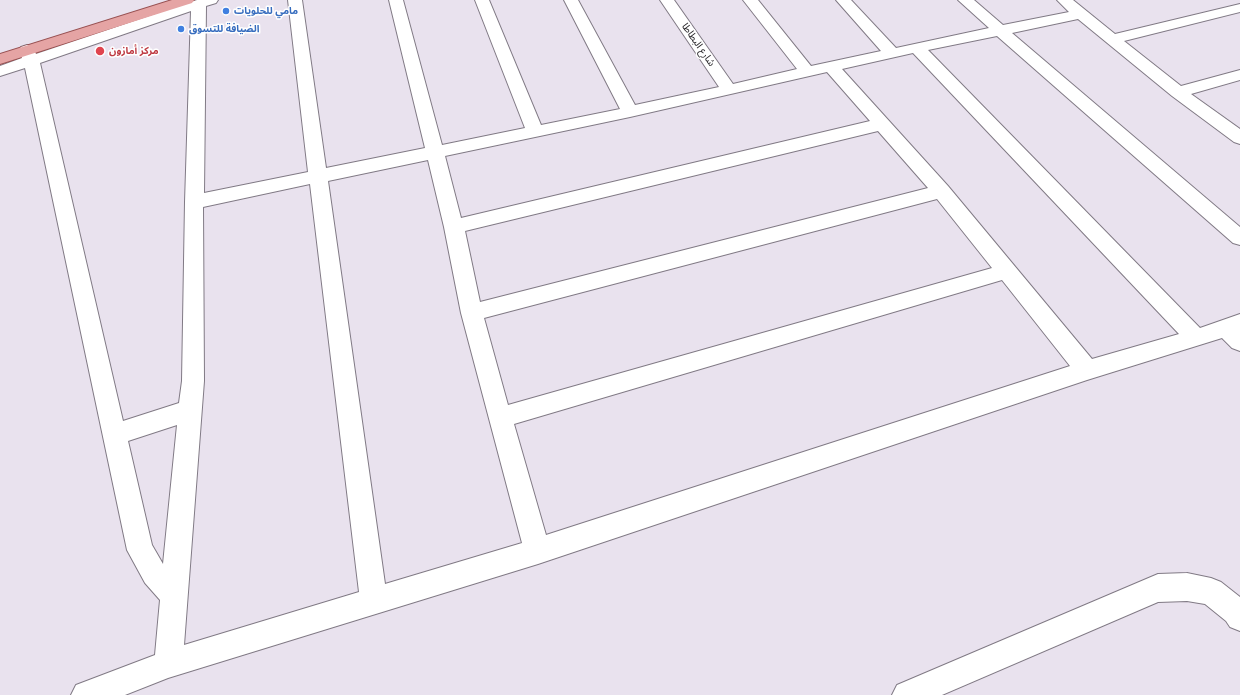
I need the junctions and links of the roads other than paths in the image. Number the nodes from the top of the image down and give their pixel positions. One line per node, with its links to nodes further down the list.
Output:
1 (147, 0): 16 (main road)
2 (296, 0): 32 (street)
3 (396, 0): 31 (street)
4 (482, 0): 29 (street)
5 (571, 0): 27 (street)
6 (667, 0): 25 (street, شارع البطاطا)
7 (750, 0): 23 (street)
8 (843, 0): 18 (street)
9 (965, 0): 14 (street)
10 (1064, 0): 13 (street)
11 (200, 1): 19 (street); 34 (street)
12 (1240, 8): 15 (street)
13 (1080, 14): 14 (street); 15 (street)
14 (998, 30): 17 (street); 36 (street)
15 (1112, 39): 26 (street)
16 (0, 46)
17 (917, 48): 18 (street); 40 (street)
18 (892, 53): 21 (street)
19 (29, 55): 20 (main road); 22 (street); 44 (street)
20 (0, 59)
21 (831, 68): 23 (street); 28 (street)
22 (0, 71)
23 (808, 73): 25 (street)
24 (1240, 75): 26 (street)
25 (730, 90): 27 (street)
26 (1178, 92): 30 (street)
27 (630, 112): 29 (street)
28 (882, 124): 33 (street); 35 (street)
29 (535, 131): 31 (street)
30 (1240, 138)
31 (434, 153): 32 (street); 35 (street)
32 (319, 176): 34 (street); 47 (street)
33 (941, 191): 37 (street); 38 (street)
34 (194, 202): 42 (street)
35 (454, 227): 38 (street)
36 (1240, 238)
37 (1008, 271): 41 (street); 43 (street)
38 (472, 313): 43 (street)
39 (1235, 331): 40 (street)
40 (1196, 338): 41 (street)
41 (1087, 370): 45 (street)
42 (190, 410): 44 (street); 46 (street)
43 (500, 418): 45 (street)
44 (114, 435): 46 (street)
45 (538, 551): 47 (street)
46 (174, 595): 49 (street)
47 (374, 601): 49 (street)
48 (1240, 617): 51 (street)
49 (168, 664): 50 (street)
50 (86, 695)
51 (907, 695)

